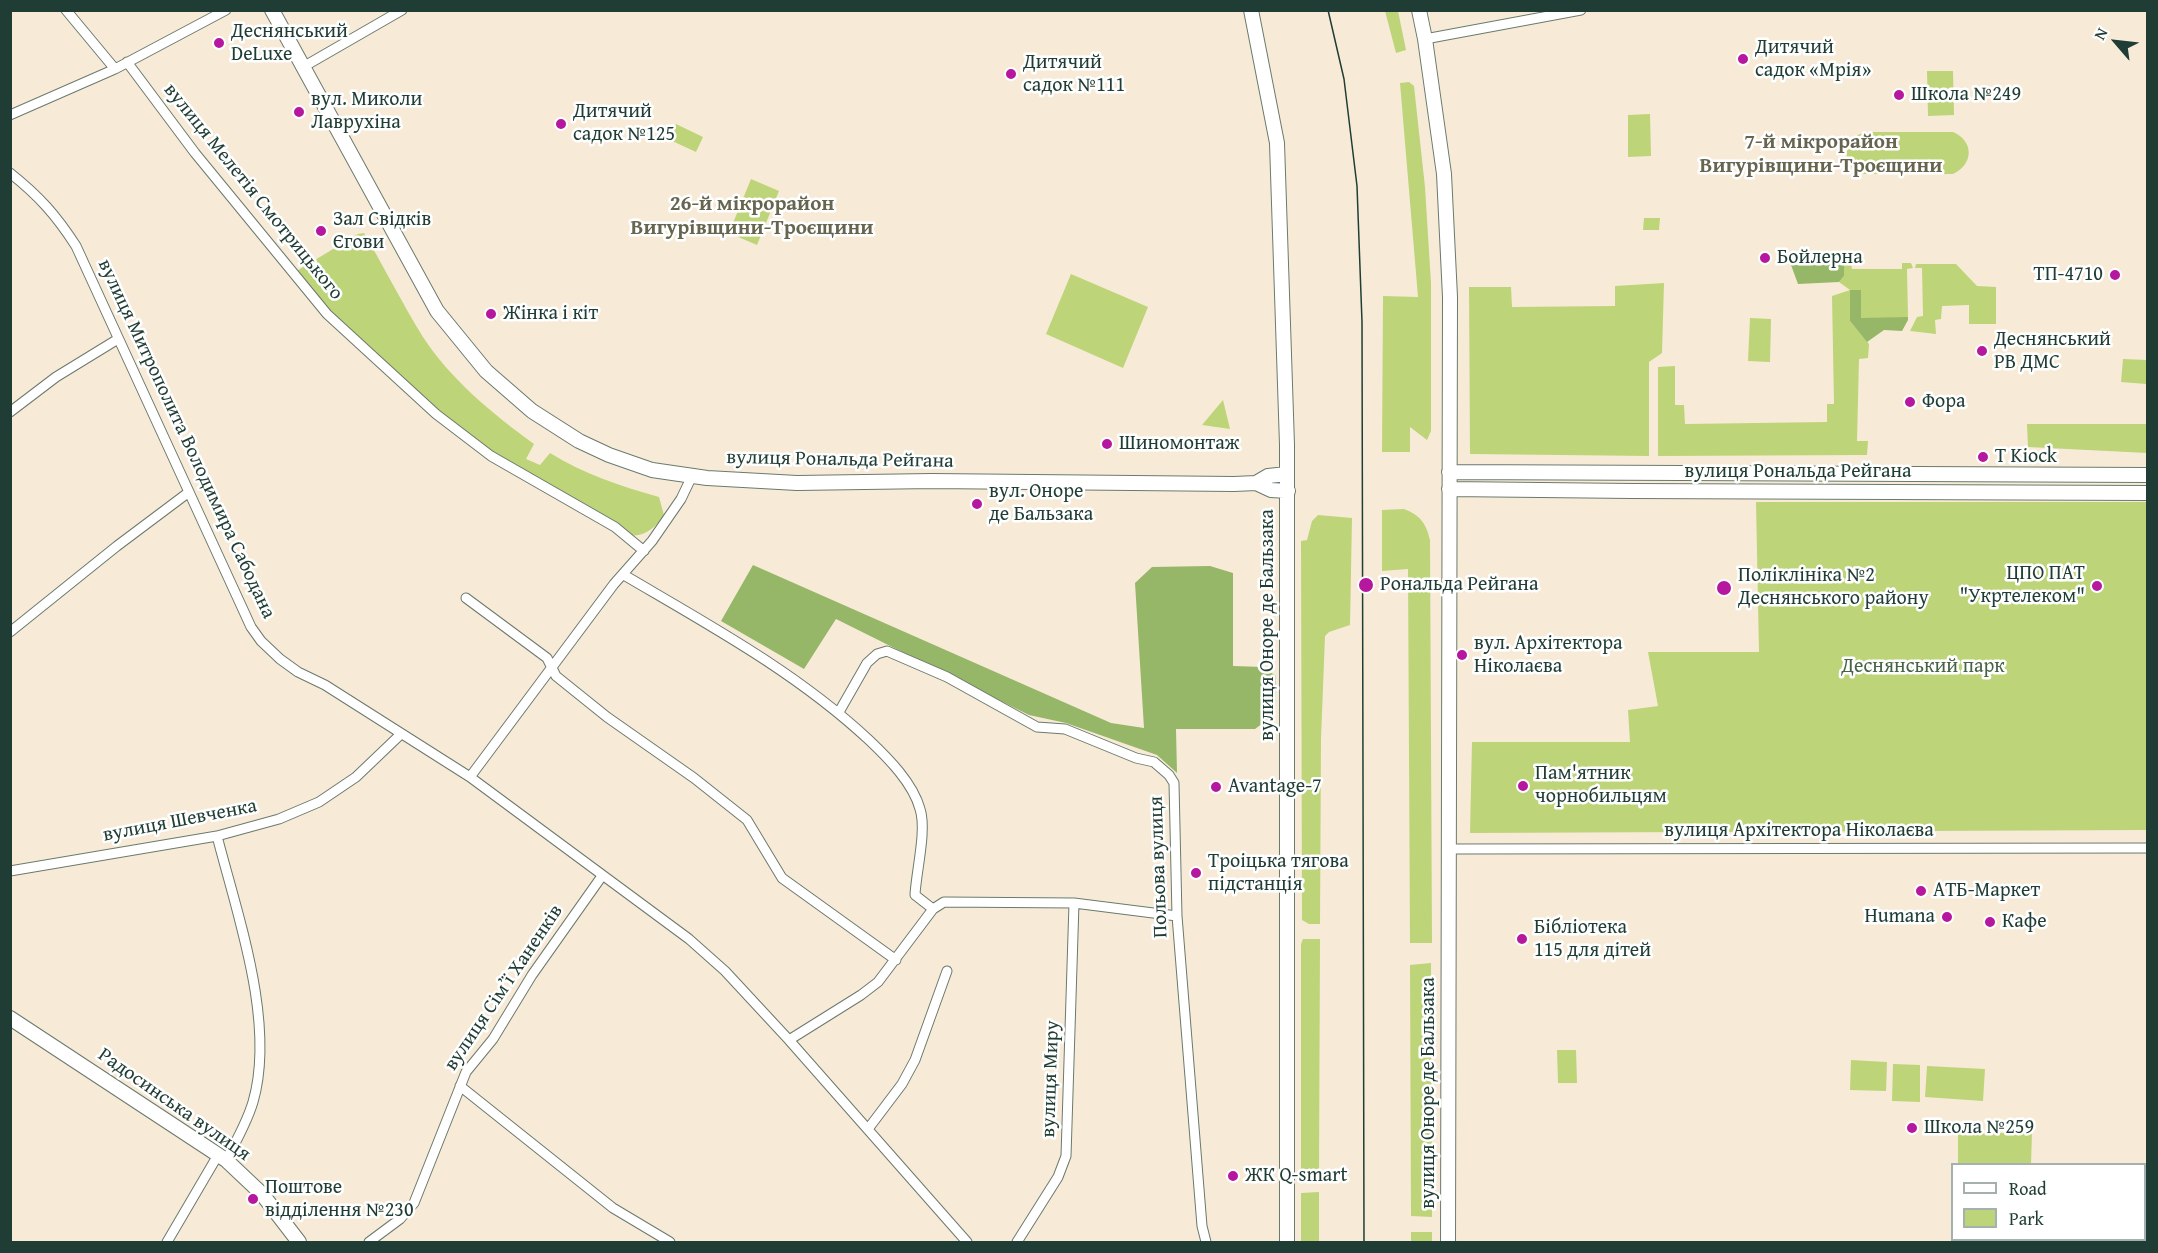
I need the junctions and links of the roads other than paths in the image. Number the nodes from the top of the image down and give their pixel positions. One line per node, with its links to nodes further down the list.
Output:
1 (66, 10): 11 (street)
2 (226, 10): 9 (street)
3 (272, 10): 10 (main road, вулиця Рональда Рейгана)
4 (402, 10): 10 (street)
5 (1251, 10): 17 (main road, вулиця Оноре де Бальзака)
6 (1419, 10): 8 (main road, вулиця Оноре де Бальзака)
7 (1581, 10): 8 (street)
8 (1425, 39): 16 (main road, вулиця Оноре де Бальзака)
9 (128, 62): 11 (street); 25 (street, вулиця Мелетія Смотрицького)
10 (303, 67): 19 (main road, вулиця Рональда Рейгана)
11 (115, 69): 12 (street)
12 (10, 115)
13 (10, 173): 14 (street, вулиця Митрополита Володимира Сабодана)
14 (118, 339): 15 (street); 23 (street, вулиця Митрополита Володимира Сабодана)
15 (10, 412)
16 (1449, 472): 18 (main road, вулиця Рональда Рейгана); 21 (main road, вулиця Оноре де Бальзака)
17 (1287, 474): 20 (main road, вулиця Рональда Рейгана); 22 (main road, вулиця Оноре де Бальзака)
18 (2148, 475)
19 (692, 476): 20 (main road, вулиця Рональда Рейгана); 25 (street)
20 (1256, 483): 22 (main road, вулиця Рональда Рейгана)
21 (1449, 489): 24 (main road, вулиця Рональда Рейгана); 35 (main road, вулиця Оноре де Бальзака)
22 (1288, 491): 55 (main road, вулиця Оноре де Бальзака)
23 (189, 492): 28 (street); 31 (street, вулиця Митрополита Володимира Сабодана)
24 (2148, 493)
25 (644, 551): 26 (street)
26 (624, 574): 29 (street); 30 (street)
27 (466, 598): 29 (street)
28 (10, 632)
29 (551, 667): 32 (street); 41 (street)
30 (839, 712): 39 (street); 40 (street, Польова вулиця)
31 (401, 734): 32 (street, вулиця Митрополита Володимира Сабодана); 33 (street, вулиця Шевченка)
32 (470, 777): 37 (street, вулиця Митрополита Володимира Сабодана)
33 (217, 836): 36 (street, вулиця Шевченка); 47 (street)
34 (2148, 848): 35 (street, вулиця Архітектора Ніколаєва)
35 (1450, 849): 56 (main road, вулиця Оноре де Бальзака)
36 (10, 871)
37 (602, 876): 44 (street, вулиця Митрополита Володимира Сабодана); 45 (street, вулиця Сімʼї Ханенків)
38 (1074, 903): 39 (street); 40 (street); 53 (street, вулиця Миру)
39 (933, 909): 41 (street)
40 (1177, 916): 54 (street, Польова вулиця)
41 (896, 960): 44 (street)
42 (947, 971): 46 (street)
43 (10, 1018): 47 (main road, Радосинська вулиця)
44 (789, 1040): 46 (street, вулиця Митрополита Володимира Сабодана)
45 (460, 1086): 50 (street, вулиця Сімʼї Ханенків); 51 (street)
46 (868, 1130): 52 (street, вулиця Митрополита Володимира Сабодана)
47 (222, 1158): 48 (street); 49 (main road, Радосинська вулиця)
48 (167, 1242)
49 (299, 1242)
50 (369, 1242)
51 (670, 1242)
52 (967, 1242)
53 (1017, 1242)
54 (1206, 1242)
55 (1287, 1242)
56 (1449, 1242)

